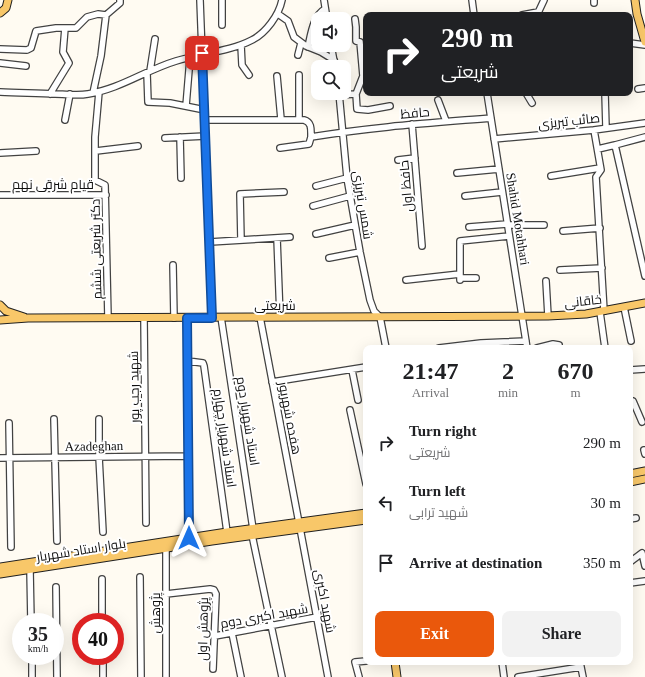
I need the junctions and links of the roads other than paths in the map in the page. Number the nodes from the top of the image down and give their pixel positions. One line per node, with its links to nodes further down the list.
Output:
1 (8, 0): 14 (main road)
2 (120, 0): 16 (street)
3 (200, 0): 30 (street)
4 (222, 0): 18 (street)
5 (282, 0): 15 (street)
6 (324, 0): 10 (street)
7 (472, 0): 12 (street)
8 (544, 0): 13 (street)
9 (635, 0): 25 (main road)
10 (325, 9): 11 (street); 27 (street)
11 (326, 12)
12 (474, 12)
13 (539, 12)
14 (0, 13)
15 (278, 14): 21 (street); 26 (street)
16 (106, 15): 19 (street); 43 (street, دکتر شریعتی ششم)
17 (355, 20): 22 (street)
18 (222, 25)
19 (65, 28): 28 (street); 44 (street)
20 (155, 39): 36 (street)
21 (301, 42): 27 (street); 31 (street)
22 (360, 42): 23 (street); 47 (street)
23 (363, 42)
24 (633, 43): 25 (street)
25 (645, 44)
26 (241, 45): 30 (street); 37 (street)
27 (308, 47): 33 (street)
28 (0, 49)
29 (333, 52): 33 (street)
30 (202, 55): 32 (street); 56 (street)
31 (298, 55)
32 (190, 58): 36 (street); 54 (street)
33 (334, 60)
34 (0, 63): 35 (street)
35 (26, 66)
36 (148, 72): 43 (street); 54 (street)
37 (250, 75)
38 (299, 75): 61 (street)
39 (277, 76): 58 (street)
40 (645, 88): 41 (street)
41 (638, 89)
42 (0, 92): 44 (street)
43 (96, 92): 45 (street); 79 (street, دکتر شریعتی ششم)
44 (50, 94): 45 (street)
45 (70, 94): 59 (street)
46 (351, 94): 47 (street)
47 (356, 94): 55 (street)
48 (487, 96): 57 (street, Shahid Motahhari)
49 (528, 96): 53 (street)
50 (605, 96): 65 (street)
51 (339, 100): 67 (street, شمس تبریزی)
52 (438, 100): 62 (street)
53 (532, 103)
54 (186, 106): 56 (street)
55 (390, 106)
56 (204, 110): 60 (street)
57 (491, 118): 62 (street, حافظ); 73 (street, Shahid Motahhari)
58 (281, 119): 60 (street); 61 (street)
59 (65, 120)
60 (205, 120): 68 (street)
61 (299, 120): 69 (street)
62 (446, 121): 64 (street, حافظ)
63 (645, 123): 65 (street, صائب تبریزی)
64 (412, 124): 67 (street, حافظ); 81 (street, حافظ اول)
65 (606, 128): 66 (street, صائب تبریزی)
66 (594, 130): 73 (street, صائب تبریزی); 77 (street)
67 (342, 132): 69 (street, حافظ); 88 (street, شمس تبریزی)
68 (206, 136): 70 (street); 108 (street)
69 (311, 136): 76 (street)
70 (180, 137): 72 (street); 87 (street)
71 (645, 137): 74 (street)
72 (165, 138)
73 (494, 139): 84 (street, Shahid Motahhari)
74 (614, 145): 77 (street); 115 (street)
75 (138, 146): 79 (street)
76 (280, 148)
77 (598, 149): 83 (street)
78 (36, 151): 80 (street)
79 (96, 151): 93 (street, دکتر شریعتی ششم)
80 (0, 153)
81 (414, 158): 82 (street); 109 (street, حافظ اول)
82 (398, 160)
83 (600, 168): 86 (street); 101 (street)
84 (499, 170): 85 (street); 91 (street, Shahid Motahhari)
85 (457, 173)
86 (551, 176)
87 (181, 178)
88 (347, 178): 89 (street); 94 (street, شمس تبریزی)
89 (316, 186)
90 (284, 192): 107 (street)
91 (502, 192): 95 (street); 97 (street, Shahid Motahhari)
92 (0, 195): 93 (street, قیام شرقی نهم)
93 (106, 195): 132 (street, دکتر شریعتی ششم)
94 (350, 196): 96 (street); 98 (street, شمس تبریزی)
95 (465, 196)
96 (314, 206)
97 (508, 224): 99 (street); 100 (street); 104 (street, Shahid Motahhari)
98 (355, 225): 103 (street); 110 (street, شمس تبریزی)
99 (544, 225)
100 (469, 227)
101 (600, 228): 102 (street); 113 (street)
102 (563, 231)
103 (316, 234)
104 (509, 236): 116 (street); 125 (street, Shahid Motahhari)
105 (290, 237): 106 (street)
106 (277, 238): 107 (street); 129 (street)
107 (241, 240): 108 (street)
108 (210, 242): 136 (street)
109 (422, 246)
110 (360, 252): 111 (street); 130 (street, شمس تبریزی)
111 (329, 258)
112 (173, 265): 134 (street)
113 (602, 268): 114 (street); 123 (street)
114 (560, 270)
115 (645, 276)
116 (460, 277): 117 (street); 118 (street)
117 (476, 278)
118 (406, 280)
119 (546, 280): 126 (street)
120 (645, 303): 122 (main road, خاقانی)
121 (0, 305): 124 (main road); 131 (main road, شریعتی)
122 (624, 307): 123 (main road, خاقانی); 139 (street)
123 (602, 311): 126 (main road, خاقانی); 145 (street)
124 (0, 312)
125 (522, 316): 126 (main road, خاقانی); 130 (main road, شریعتی); 138 (street, Shahid Motahhari)
126 (548, 316)
127 (221, 317): 128 (main road, شریعتی); 136 (main road, شریعتی); 176 (street, استاد شهریار دوم)
128 (260, 317): 129 (main road, شریعتی); 151 (street, هفده شهریور)
129 (280, 317): 130 (main road, شریعتی)
130 (380, 317): 140 (street, شمس تبریزی)
131 (28, 318): 132 (main road, شریعتی); 137 (main road, شریعتی)
132 (108, 318): 133 (main road, شریعتی)
133 (144, 318): 134 (main road, شریعتی); 159 (street, شهید رجب پور)
134 (174, 318): 135 (main road, شریعتی)
135 (187, 318): 136 (main road, شریعتی); 146 (street)
136 (212, 318)
137 (0, 320)
138 (526, 341): 141 (street); 142 (street, Shahid Motahhari)
139 (631, 341)
140 (385, 345)
141 (466, 345)
142 (527, 345)
143 (549, 345): 144 (street)
144 (559, 345)
145 (605, 345)
146 (188, 361): 160 (street); 175 (street, استاد شهریار چهارم)
147 (363, 368): 149 (street)
148 (645, 369): 150 (street)
149 (352, 370): 151 (street); 152 (street)
150 (633, 370)
151 (272, 382): 173 (street, هفده شهریور)
152 (358, 400)
153 (633, 402): 157 (street)
154 (350, 410): 165 (street)
155 (54, 419): 161 (street)
156 (99, 419): 162 (street)
157 (642, 422)
158 (10, 423): 164 (street)
159 (146, 456): 160 (street, Azadeghan); 162 (street, Azadeghan); 172 (street, شهید رجب پور)
160 (188, 456): 178 (street)
161 (54, 457): 162 (street, Azadeghan); 164 (street, Azadeghan); 177 (street)
162 (99, 457): 174 (street)
163 (0, 458): 164 (street, Azadeghan)
164 (10, 458): 180 (street)
165 (363, 470)
166 (645, 471): 167 (main road)
167 (633, 473)
168 (645, 479): 169 (main road)
169 (633, 481)
170 (363, 514): 173 (main road)
171 (363, 520): 173 (main road)
172 (146, 522)
173 (299, 526): 176 (main road, بلوار استاد شهریار); 194 (street, شهید اکبری)
174 (103, 532)
175 (228, 532): 176 (main road, بلوار استاد شهریار); 178 (main road, بلوار استاد شهریار)
176 (253, 532): 178 (main road, بلوار استاد شهریار); 195 (street, استاد شهریار دوم)
177 (57, 541)
178 (189, 542): 179 (main road, بلوار استاد شهریار)
179 (166, 545): 182 (main road, بلوار استاد شهریار); 191 (street, پژوهش)
180 (11, 547)
181 (633, 560): 183 (street)
182 (30, 566): 184 (main road, بلوار استاد شهریار); 185 (main road, بلوار استاد شهریار); 192 (street)
183 (645, 566)
184 (0, 568)
185 (0, 574)
186 (140, 577): 209 (street)
187 (102, 579): 193 (street)
188 (645, 581): 189 (street)
189 (633, 583)
190 (56, 587): 207 (street)
191 (166, 594): 197 (street, پژوهش اول); 210 (street, پژوهش)
192 (31, 613)
193 (102, 613)
194 (317, 617): 195 (street, شهید اکبری دوم); 213 (street, شهید اکبری)
195 (271, 625): 196 (street, شهید اکبری دوم); 212 (street, استاد شهریار دوم)
196 (232, 632): 197 (street, شهید اکبری دوم); 211 (street)
197 (215, 636): 205 (street, پژوهش اول)
198 (363, 661): 214 (street)
199 (32, 665): 206 (street)
200 (103, 665): 208 (street)
201 (395, 665): 215 (main road)
202 (502, 665): 216 (street)
203 (576, 665): 217 (street)
204 (581, 665): 218 (street)
205 (213, 669)
206 (32, 677)
207 (57, 677)
208 (103, 677)
209 (141, 677)
210 (166, 677)
211 (241, 677)
212 (282, 677)
213 (328, 677)
214 (359, 677)
215 (397, 677)
216 (504, 677)
217 (518, 677)
218 (583, 677)

